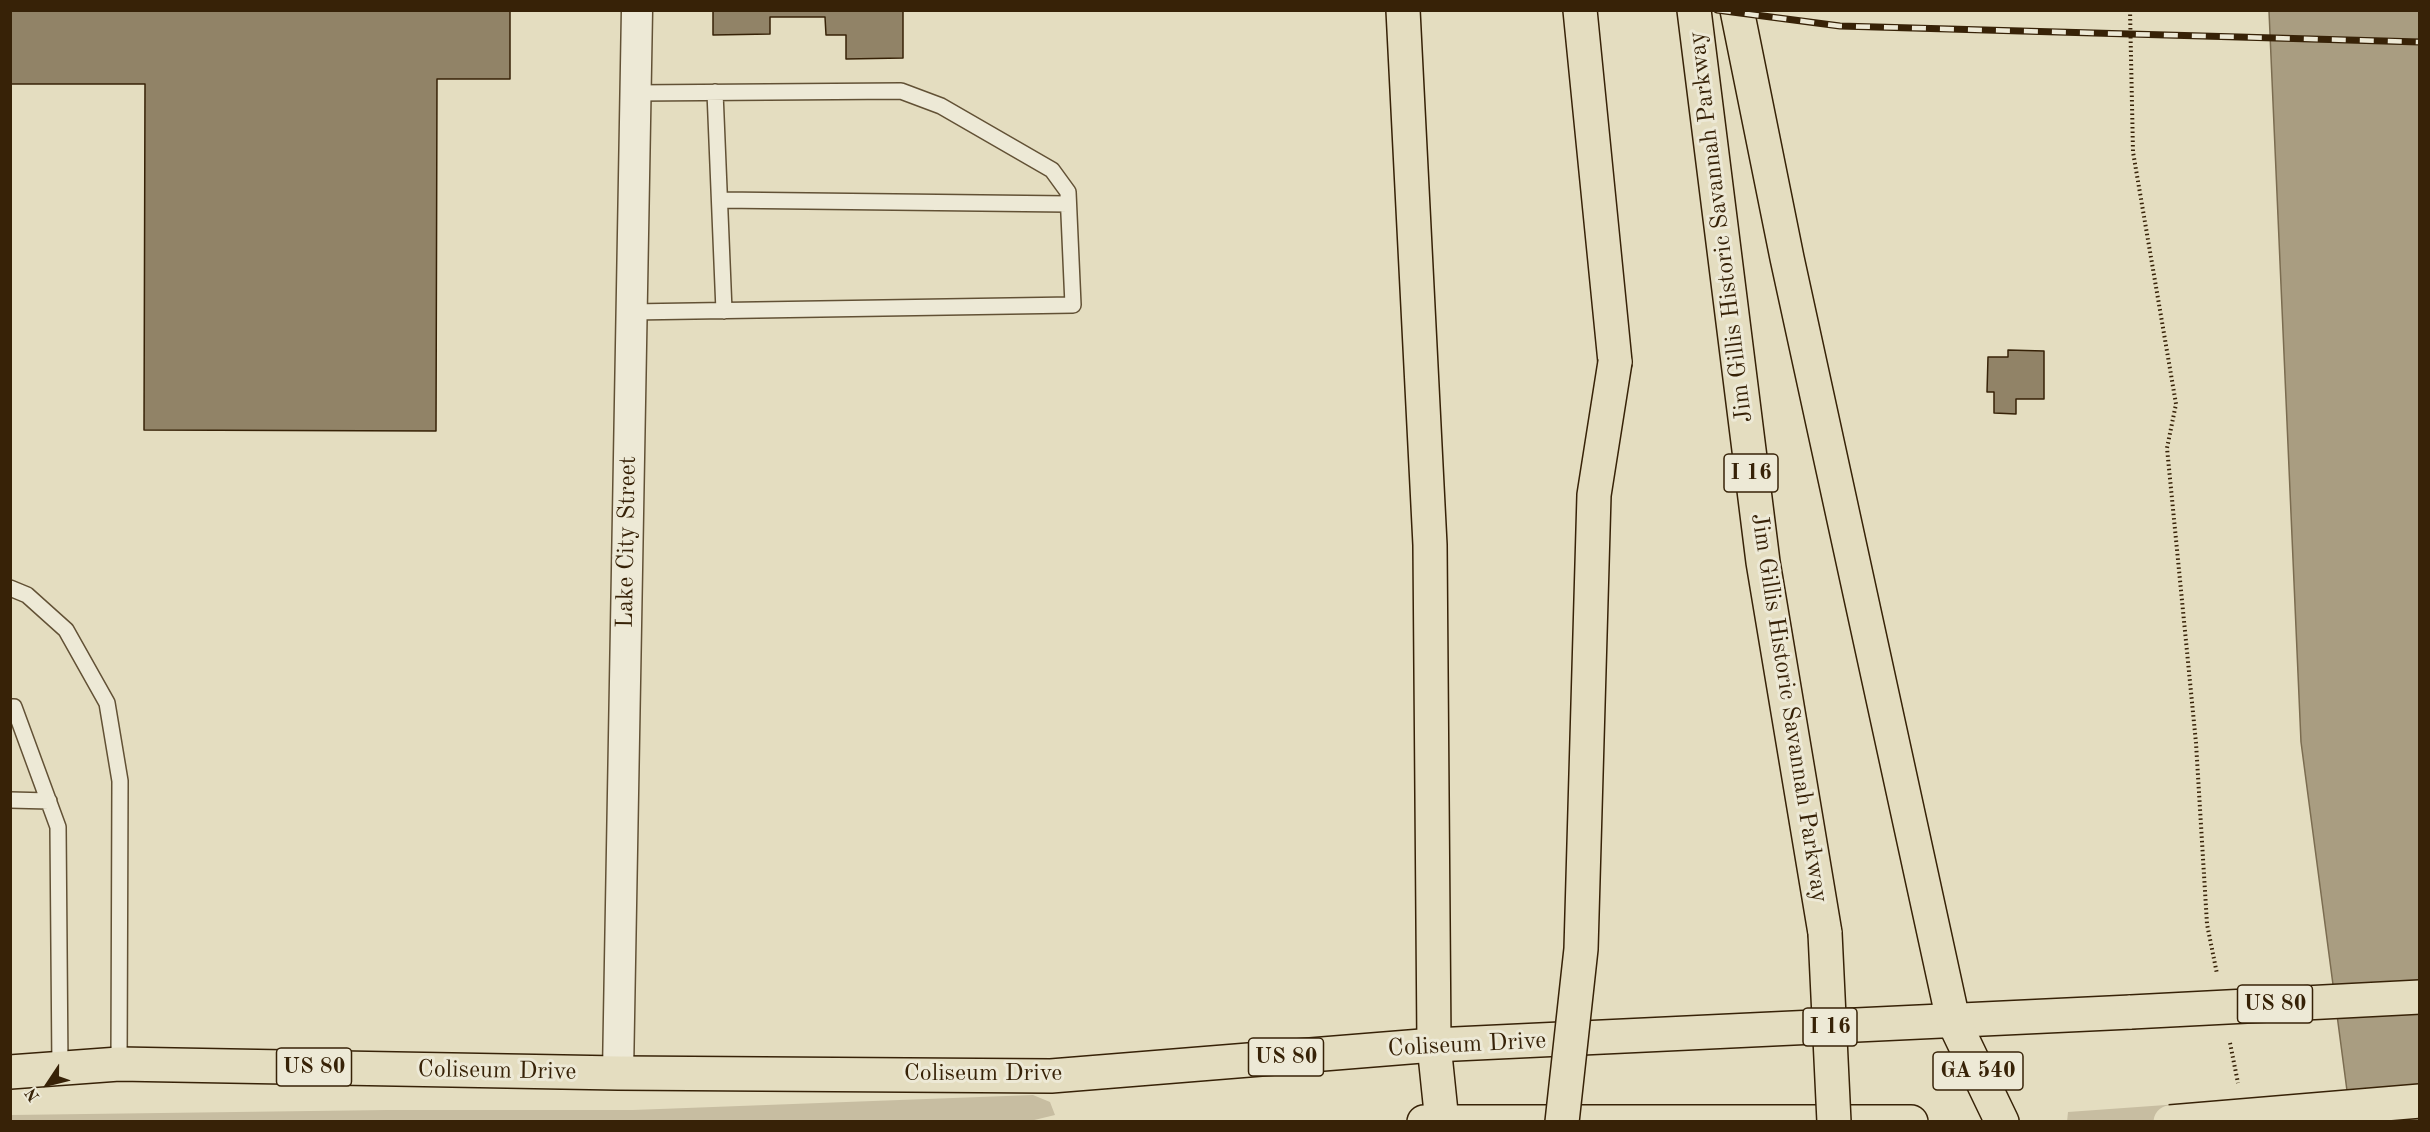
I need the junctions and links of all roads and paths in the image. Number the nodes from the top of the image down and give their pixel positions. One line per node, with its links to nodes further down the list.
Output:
1 (637, 10): 8 (street, Lake City Street)
2 (1403, 10): 21 (main road)
3 (1580, 10): 29 (main road, bridge)
4 (1694, 10): 30 (main road, Jim Gillis Historic Savannah Parkway / I 16, bridge)
5 (1737, 10): 19 (main road)
6 (2130, 10): 17 (path)
7 (715, 92): 8 (lane); 9 (lane); 10 (lane)
8 (635, 93): 12 (street, Lake City Street)
9 (720, 200): 10 (lane); 11 (lane)
10 (1068, 204): 11 (lane)
11 (724, 311): 12 (lane)
12 (631, 312): 25 (street, Lake City Street)
13 (10, 588): 22 (lane)
14 (10, 707): 16 (lane)
15 (10, 800): 16 (lane)
16 (49, 801): 23 (lane)
17 (2218, 982)
18 (2420, 997): 19 (main road, US 80, bridge)
19 (1953, 1020): 21 (main road, Coliseum Drive / US 80); 32 (main road, GA 540)
20 (2230, 1040): 26 (path)
21 (1434, 1045): 25 (main road, Coliseum Drive / US 80); 28 (main road)
22 (119, 1064): 23 (main road, Coliseum Drive / US 80); 25 (main road, Coliseum Drive / US 80)
23 (60, 1069): 24 (main road, Coliseum Drive / US 80)
24 (10, 1072)
25 (618, 1073)
26 (2239, 1087)
27 (2420, 1101): 33 (main road, bridge)
28 (1436, 1121): 31 (main road)
29 (1562, 1122)
30 (1834, 1122)
31 (1911, 1122)
32 (2002, 1122)
33 (2170, 1122)

